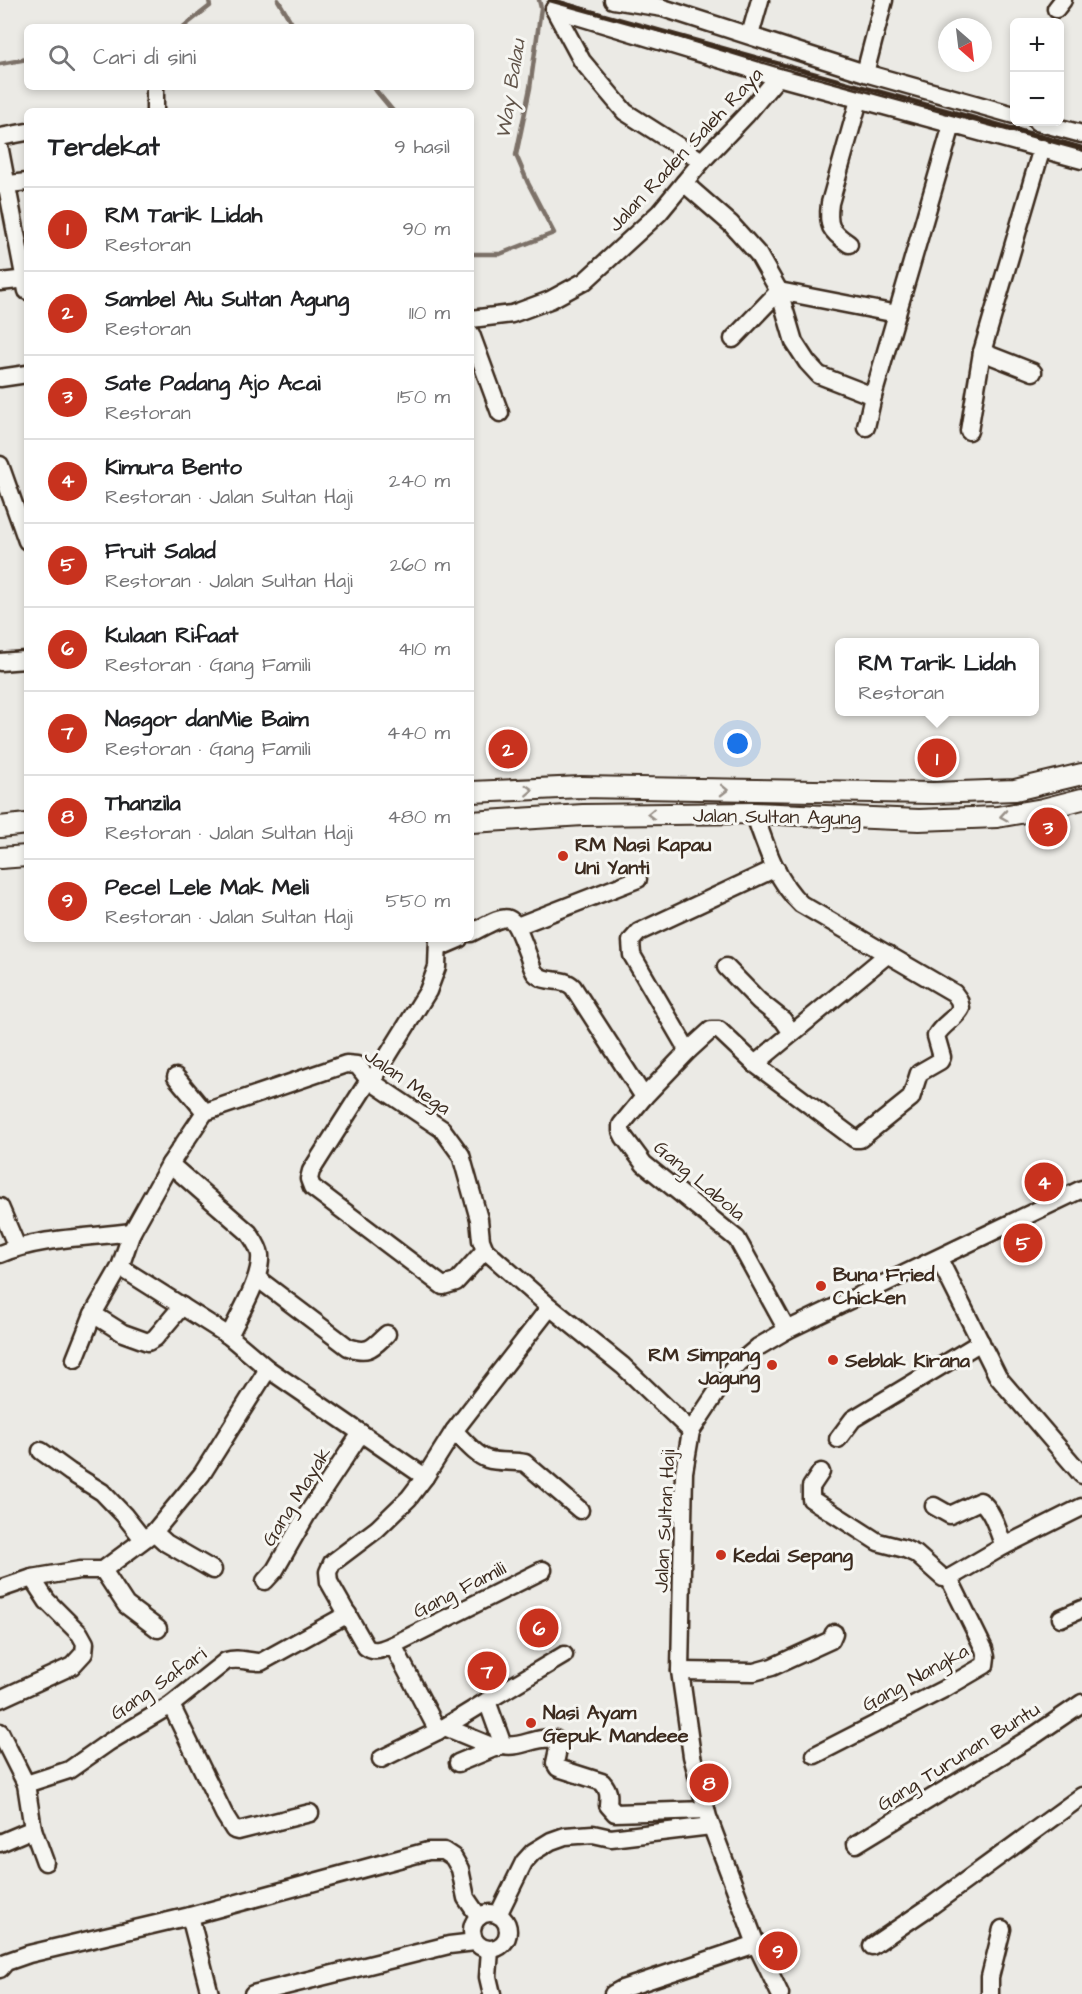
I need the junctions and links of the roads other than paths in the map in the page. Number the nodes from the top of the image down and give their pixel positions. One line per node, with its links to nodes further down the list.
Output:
1 (613, 0): 4 (street)
2 (760, 0): 5 (street)
3 (884, 0): 6 (street)
4 (664, 4): 5 (street)
5 (750, 35): 6 (street)
6 (865, 73): 11 (street)
7 (778, 77): 9 (street, Jalan Raden Saleh Raya); 20 (street, Jalan Raden Saleh Raya); 20 (street)
8 (155, 90): 10 (street)
9 (859, 100): 12 (street, Jalan Raden Saleh Raya); 24 (street)
10 (154, 108)
11 (1010, 114)
12 (952, 125): 17 (street, Jalan Raden Saleh Raya); 29 (street)
13 (1051, 126): 15 (street)
14 (24, 133): 16 (street)
15 (1082, 135)
16 (0, 137)
17 (1042, 148): 19 (street, Jalan Raden Saleh Raya); 33 (street)
18 (0, 150): 23 (street)
19 (1082, 160)
20 (702, 161): 22 (street, Jalan Raden Saleh Raya)
21 (24, 182): 23 (street)
22 (684, 183): 28 (street); 30 (street, Jalan Raden Saleh Raya)
23 (3, 185): 25 (street)
24 (849, 244)
25 (24, 274)
26 (0, 282): 27 (street)
27 (24, 283)
28 (778, 291): 29 (street); 31 (street); 37 (street)
29 (897, 314): 37 (street)
30 (474, 319)
31 (733, 339)
32 (474, 342): 38 (street)
33 (982, 352): 34 (street); 40 (street)
34 (1033, 372)
35 (24, 374): 36 (street)
36 (0, 378)
37 (873, 396): 39 (street)
38 (500, 413)
39 (866, 427)
40 (969, 431)
41 (0, 465): 42 (street)
42 (24, 533)
43 (24, 660): 44 (street)
44 (0, 662)
45 (1082, 774): 46 (main road, Jalan Sultan Agung, one-way to 45)
46 (581, 788): 47 (main road, Jalan Sultan Agung, one-way to 46); 50 (main road)
47 (474, 792)
48 (1082, 799): 49 (main road, Jalan Sultan Agung, one-way to 49)
49 (754, 813): 50 (main road, Jalan Sultan Agung, one-way to 50); 56 (street)
50 (583, 814): 51 (main road, Jalan Sultan Agung)
51 (474, 822)
52 (24, 824): 53 (main road)
53 (0, 827)
54 (24, 856): 55 (main road)
55 (0, 858)
56 (776, 868): 61 (street); 64 (street)
57 (638, 879): 58 (street)
58 (517, 926): 59 (street); 68 (street)
59 (474, 931)
60 (438, 944): 67 (street)
61 (888, 954): 63 (street); 65 (street)
62 (726, 967): 63 (street)
63 (792, 1033): 65 (street)
64 (688, 1051): 65 (street); 68 (street)
65 (755, 1064)
66 (176, 1077): 69 (street)
67 (371, 1081): 69 (street, Jalan Mega); 75 (street, Jalan Mega); 75 (street)
68 (644, 1098): 83 (street, Gang Labola)
69 (205, 1112): 70 (street)
70 (170, 1164): 73 (street); 79 (street)
71 (1082, 1189): 77 (street, Jalan Sultan Haji)
72 (0, 1207): 74 (street)
73 (132, 1232): 74 (street); 78 (street)
74 (17, 1246): 76 (street)
75 (485, 1250): 81 (street)
76 (0, 1254)
77 (939, 1258): 83 (street, Jalan Sultan Haji); 86 (street)
78 (120, 1267): 80 (street); 82 (street)
79 (257, 1278): 84 (street); 85 (street)
80 (182, 1306): 82 (street); 85 (street)
81 (550, 1307): 89 (street); 90 (street)
82 (93, 1314): 87 (street)
83 (787, 1330): 90 (street, Jalan Sultan Haji)
84 (387, 1334)
85 (229, 1336): 88 (street)
86 (981, 1342): 92 (street); 95 (street)
87 (75, 1359)
88 (268, 1369): 91 (street); 100 (street)
89 (454, 1431): 96 (street); 99 (street)
90 (691, 1431): 116 (street, Jalan Sultan Haji)
91 (361, 1433): 96 (street); 107 (street, Gang Mayak)
92 (838, 1439)
93 (41, 1451): 100 (street)
94 (821, 1472): 106 (street)
95 (1082, 1475)
96 (425, 1478): 110 (street)
97 (934, 1506): 101 (street)
98 (1082, 1507): 101 (street)
99 (580, 1510)
100 (148, 1535): 102 (street); 103 (street)
101 (1004, 1546): 106 (street)
102 (103, 1570): 105 (street); 112 (street)
103 (213, 1570)
104 (543, 1570): 114 (street, Gang Famili)
105 (32, 1578): 108 (street); 117 (street)
106 (949, 1578): 124 (street, Gang Nangka)
107 (265, 1581)
108 (0, 1589)
109 (1082, 1609): 111 (street)
110 (348, 1614): 114 (street); 120 (street, Gang Safari)
111 (1061, 1618)
112 (158, 1629)
113 (834, 1633): 116 (street)
114 (393, 1645): 121 (street)
115 (564, 1655): 118 (street)
116 (680, 1671): 130 (street, Jalan Sultan Haji)
117 (0, 1700)
118 (487, 1701): 121 (street); 123 (street)
119 (1082, 1703): 133 (street, Gang Turunan Buntu)
120 (171, 1705): 127 (street, Gang Safari); 129 (street)
121 (442, 1729): 123 (street); 125 (street)
122 (0, 1732): 127 (street)
123 (499, 1747): 126 (street); 130 (street)
124 (814, 1755)
125 (381, 1759)
126 (458, 1763)
127 (26, 1784): 131 (street)
128 (1082, 1796): 141 (street)
129 (310, 1813)
130 (708, 1818): 135 (street); 139 (street, Jalan Sultan Haji)
131 (33, 1829): 132 (street); 134 (street)
132 (0, 1843)
133 (856, 1844)
134 (45, 1862)
135 (498, 1915): 137 (street); 140 (street)
136 (190, 1916): 137 (street); 142 (street); 143 (street)
137 (479, 1917): 140 (street)
138 (1002, 1929): 148 (street)
139 (756, 1944): 146 (street); 147 (street, Jalan Sultan Haji)
140 (483, 1946): 144 (street); 145 (street)
141 (872, 1946)
142 (0, 1969)
143 (210, 1994)
144 (253, 1994)
145 (492, 1994)
146 (613, 1994)
147 (780, 1994)
148 (990, 1994)

